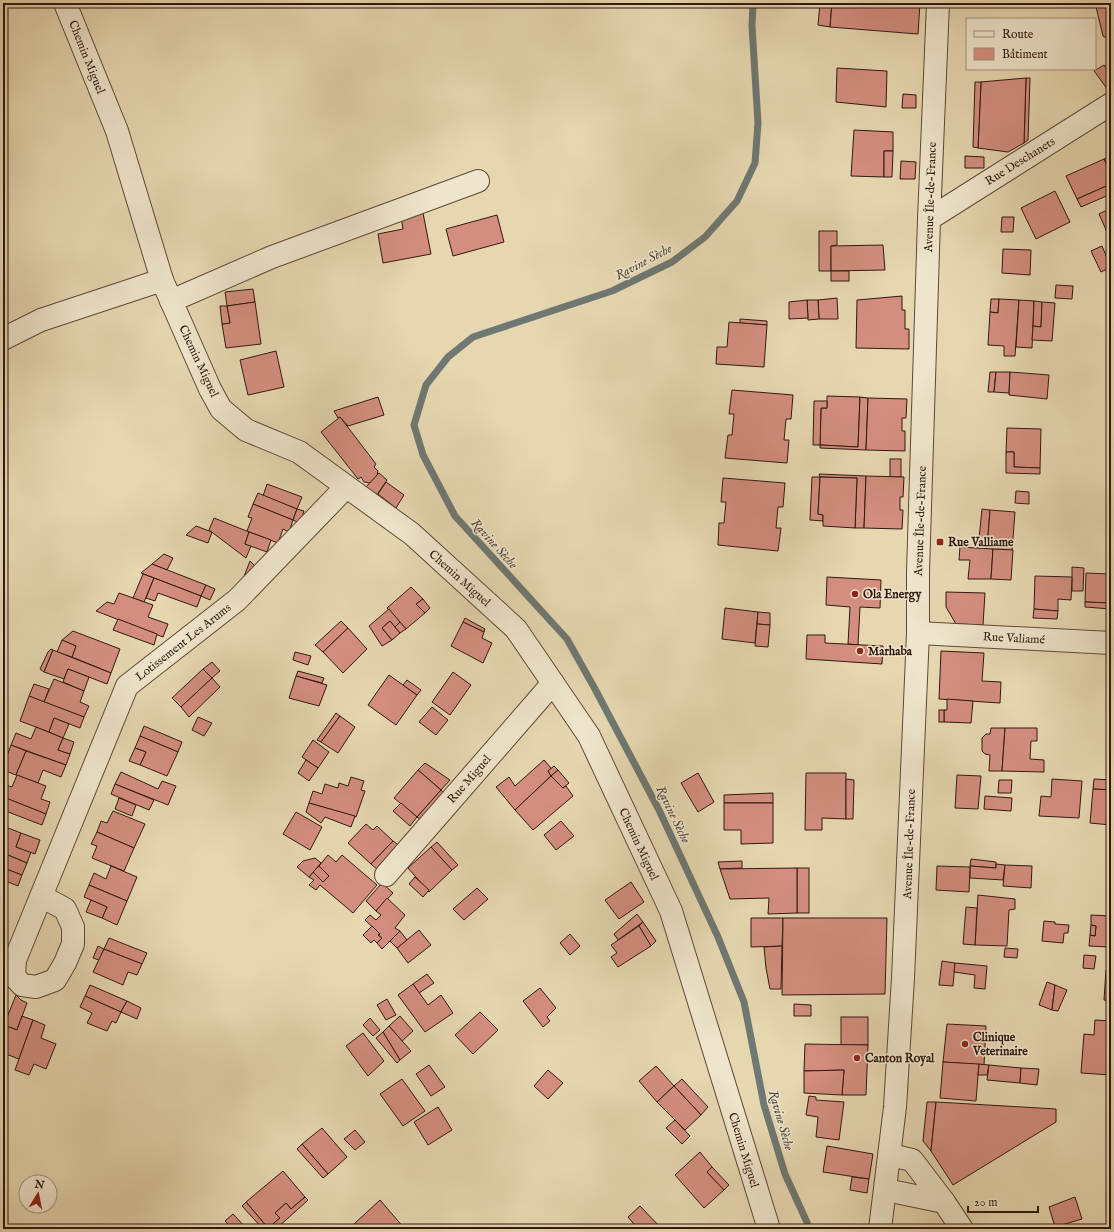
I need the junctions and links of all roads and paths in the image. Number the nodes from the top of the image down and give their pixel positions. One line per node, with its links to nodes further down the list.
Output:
1 (65, 3): 6 (street, Chemin Miguel)
2 (938, 3): 5 (street, Avenue Île-de-France)
3 (1111, 104): 5 (street, Rue Deschanets)
4 (478, 181): 7 (street)
5 (929, 219): 10 (street, Avenue Île-de-France)
6 (162, 280): 7 (street, Chemin Miguel); 8 (street)
7 (171, 301): 9 (street, Chemin Miguel)
8 (3, 339)
9 (346, 487): 12 (street, Chemin Miguel); 14 (street, Lotissement Les Arums)
10 (918, 633): 11 (street, Rue Valiamé); 15 (street, Avenue Île-de-France)
11 (1111, 643)
12 (553, 683): 13 (street, Rue Miguel); 18 (street, Chemin Miguel)
13 (386, 875)
14 (41, 896)
15 (890, 1155): 16 (street, Avenue Île-de-France); 17 (street)
16 (886, 1190): 17 (street); 19 (street, Avenue Île-de-France)
17 (944, 1202): 20 (street)
18 (769, 1229)
19 (880, 1229)
20 (962, 1229)

